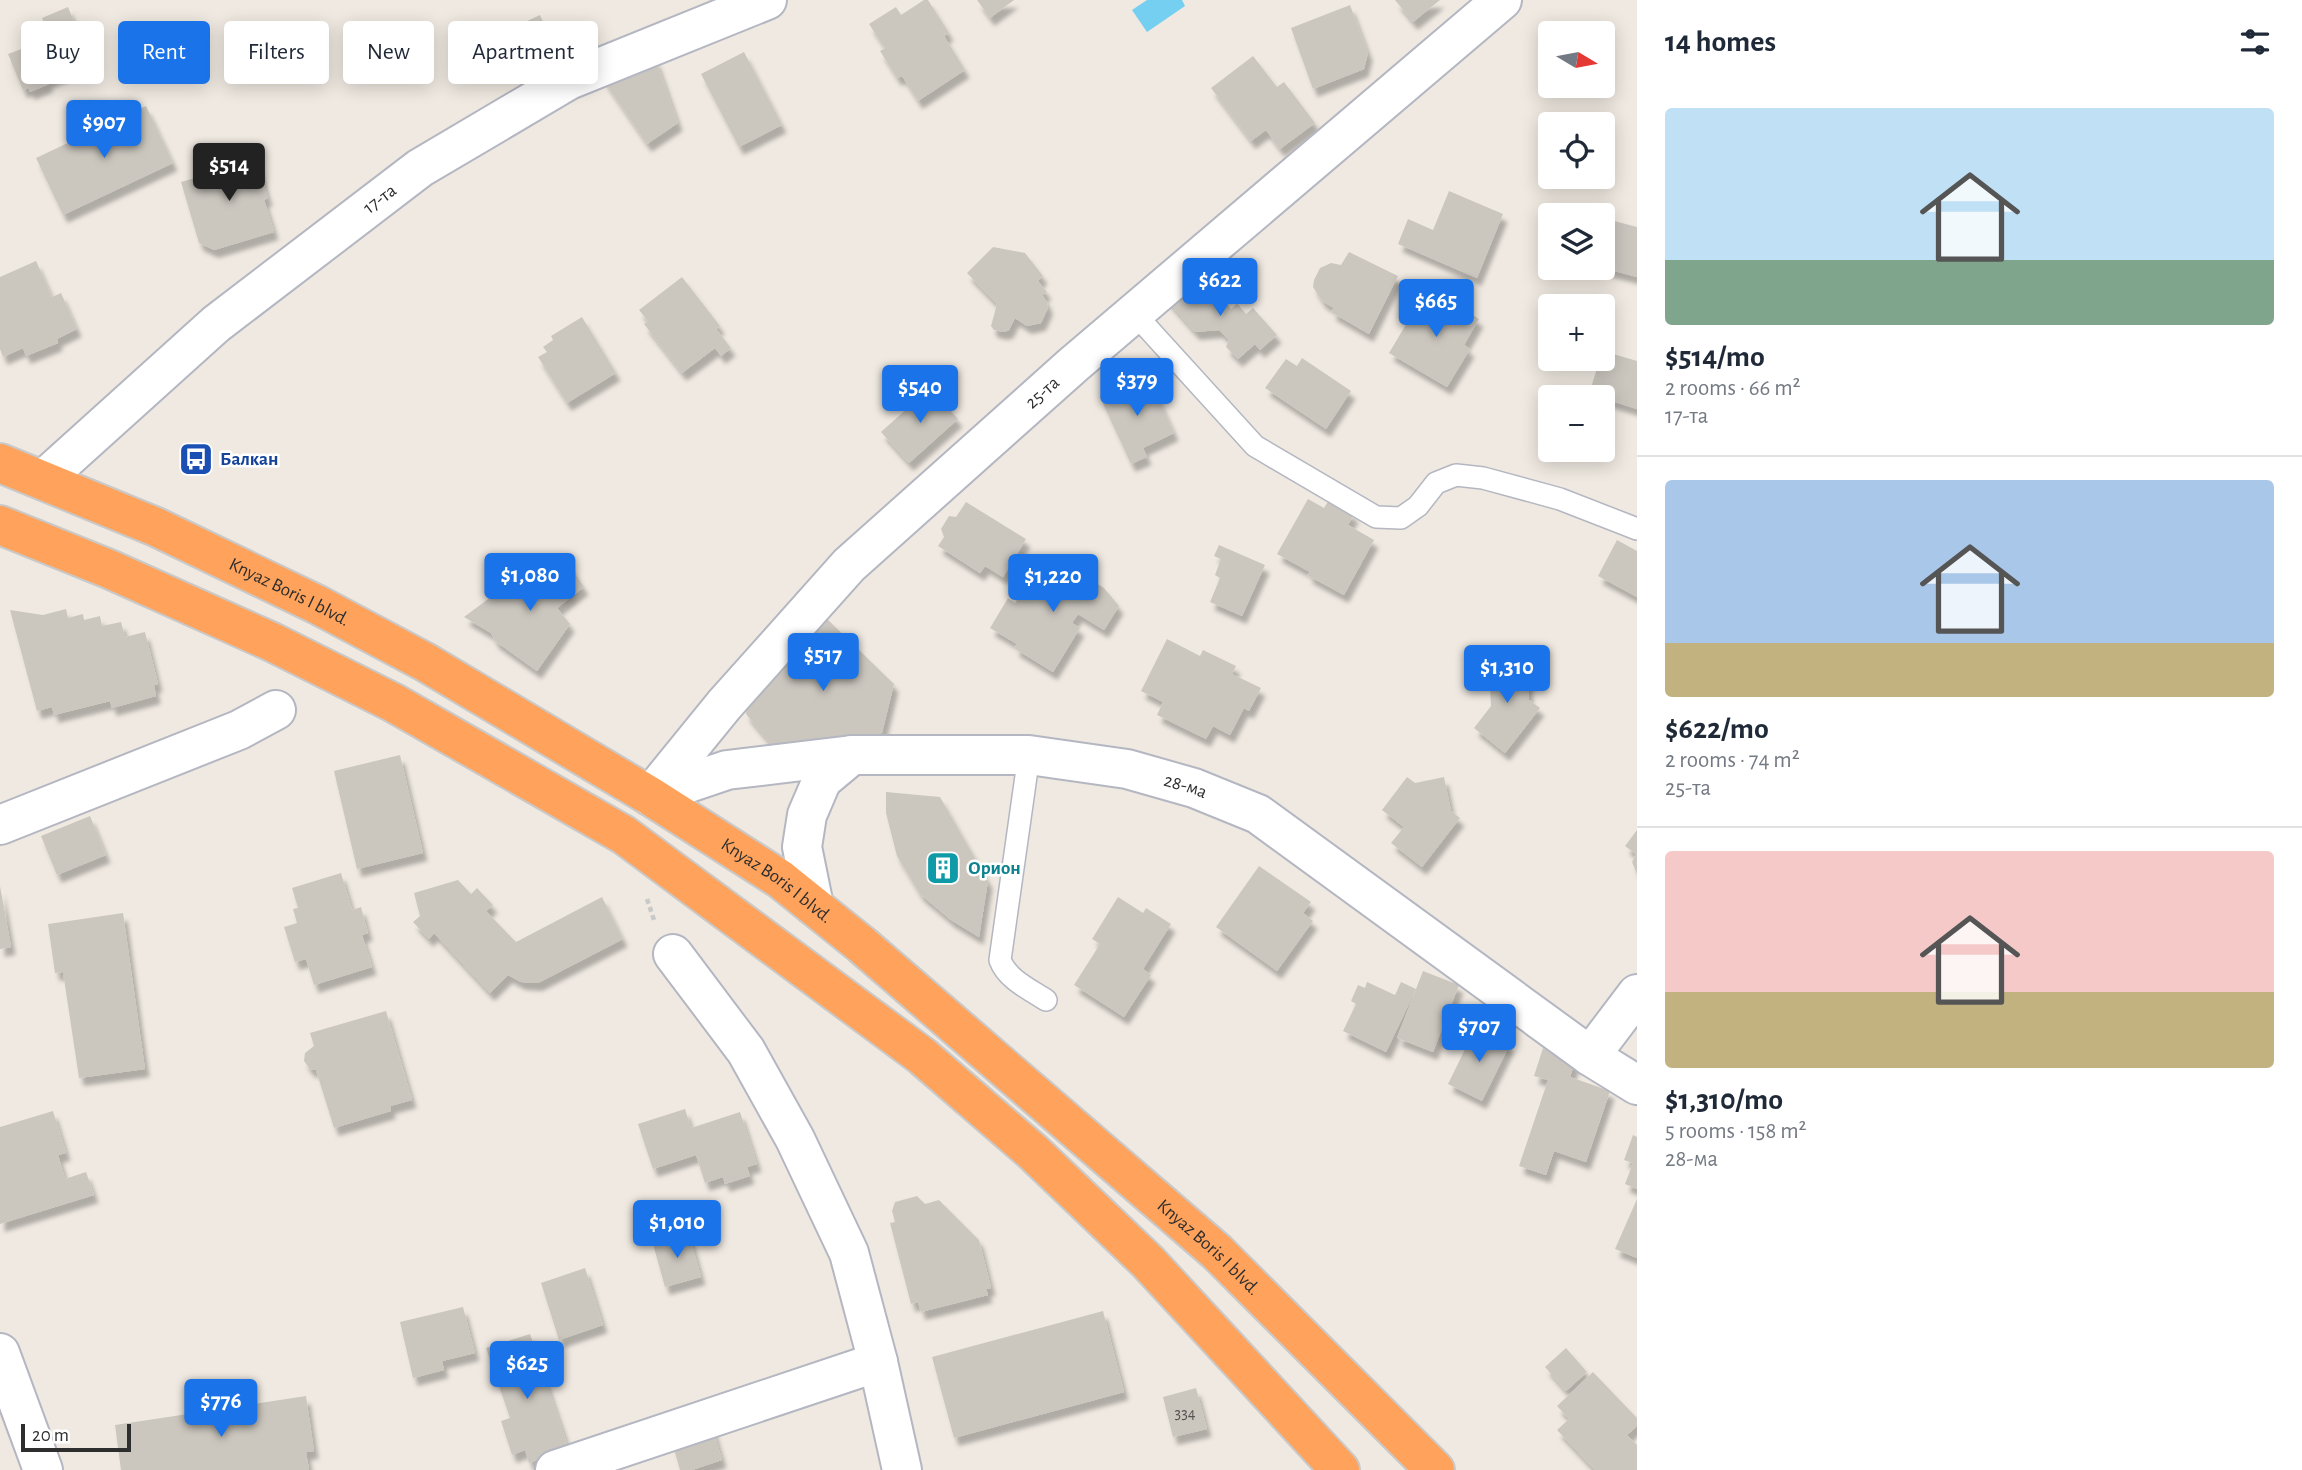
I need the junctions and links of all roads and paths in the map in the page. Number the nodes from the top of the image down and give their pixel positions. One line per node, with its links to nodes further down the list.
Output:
1 (767, 0): 5 (street, 17-та)
2 (1502, 0): 3 (street, 25-та)
3 (1134, 313): 7 (lane); 11 (street, 25-та)
4 (0, 463): 5 (highway, Knyaz Boris I blvd.)
5 (43, 480): 11 (highway, Knyaz Boris I blvd.)
6 (0, 526): 24 (highway)
7 (1637, 529)
8 (276, 710): 12 (street)
9 (852, 755): 10 (street, 28-ма); 11 (street, 28-ма); 13 (street)
10 (1029, 755): 16 (lane); 17 (street, 28-ма)
11 (650, 796): 13 (highway, Knyaz Boris I blvd.)
12 (0, 825)
13 (814, 906): 25 (highway, Knyaz Boris I blvd.)
14 (673, 954): 20 (street)
15 (1637, 994): 17 (street)
16 (1046, 1000)
17 (1590, 1056): 18 (street, 28-ма)
18 (1637, 1085)
19 (0, 1353): 21 (street)
20 (878, 1362): 22 (street); 23 (street)
21 (43, 1470)
22 (555, 1470)
23 (902, 1470)
24 (1340, 1470)
25 (1434, 1470)

